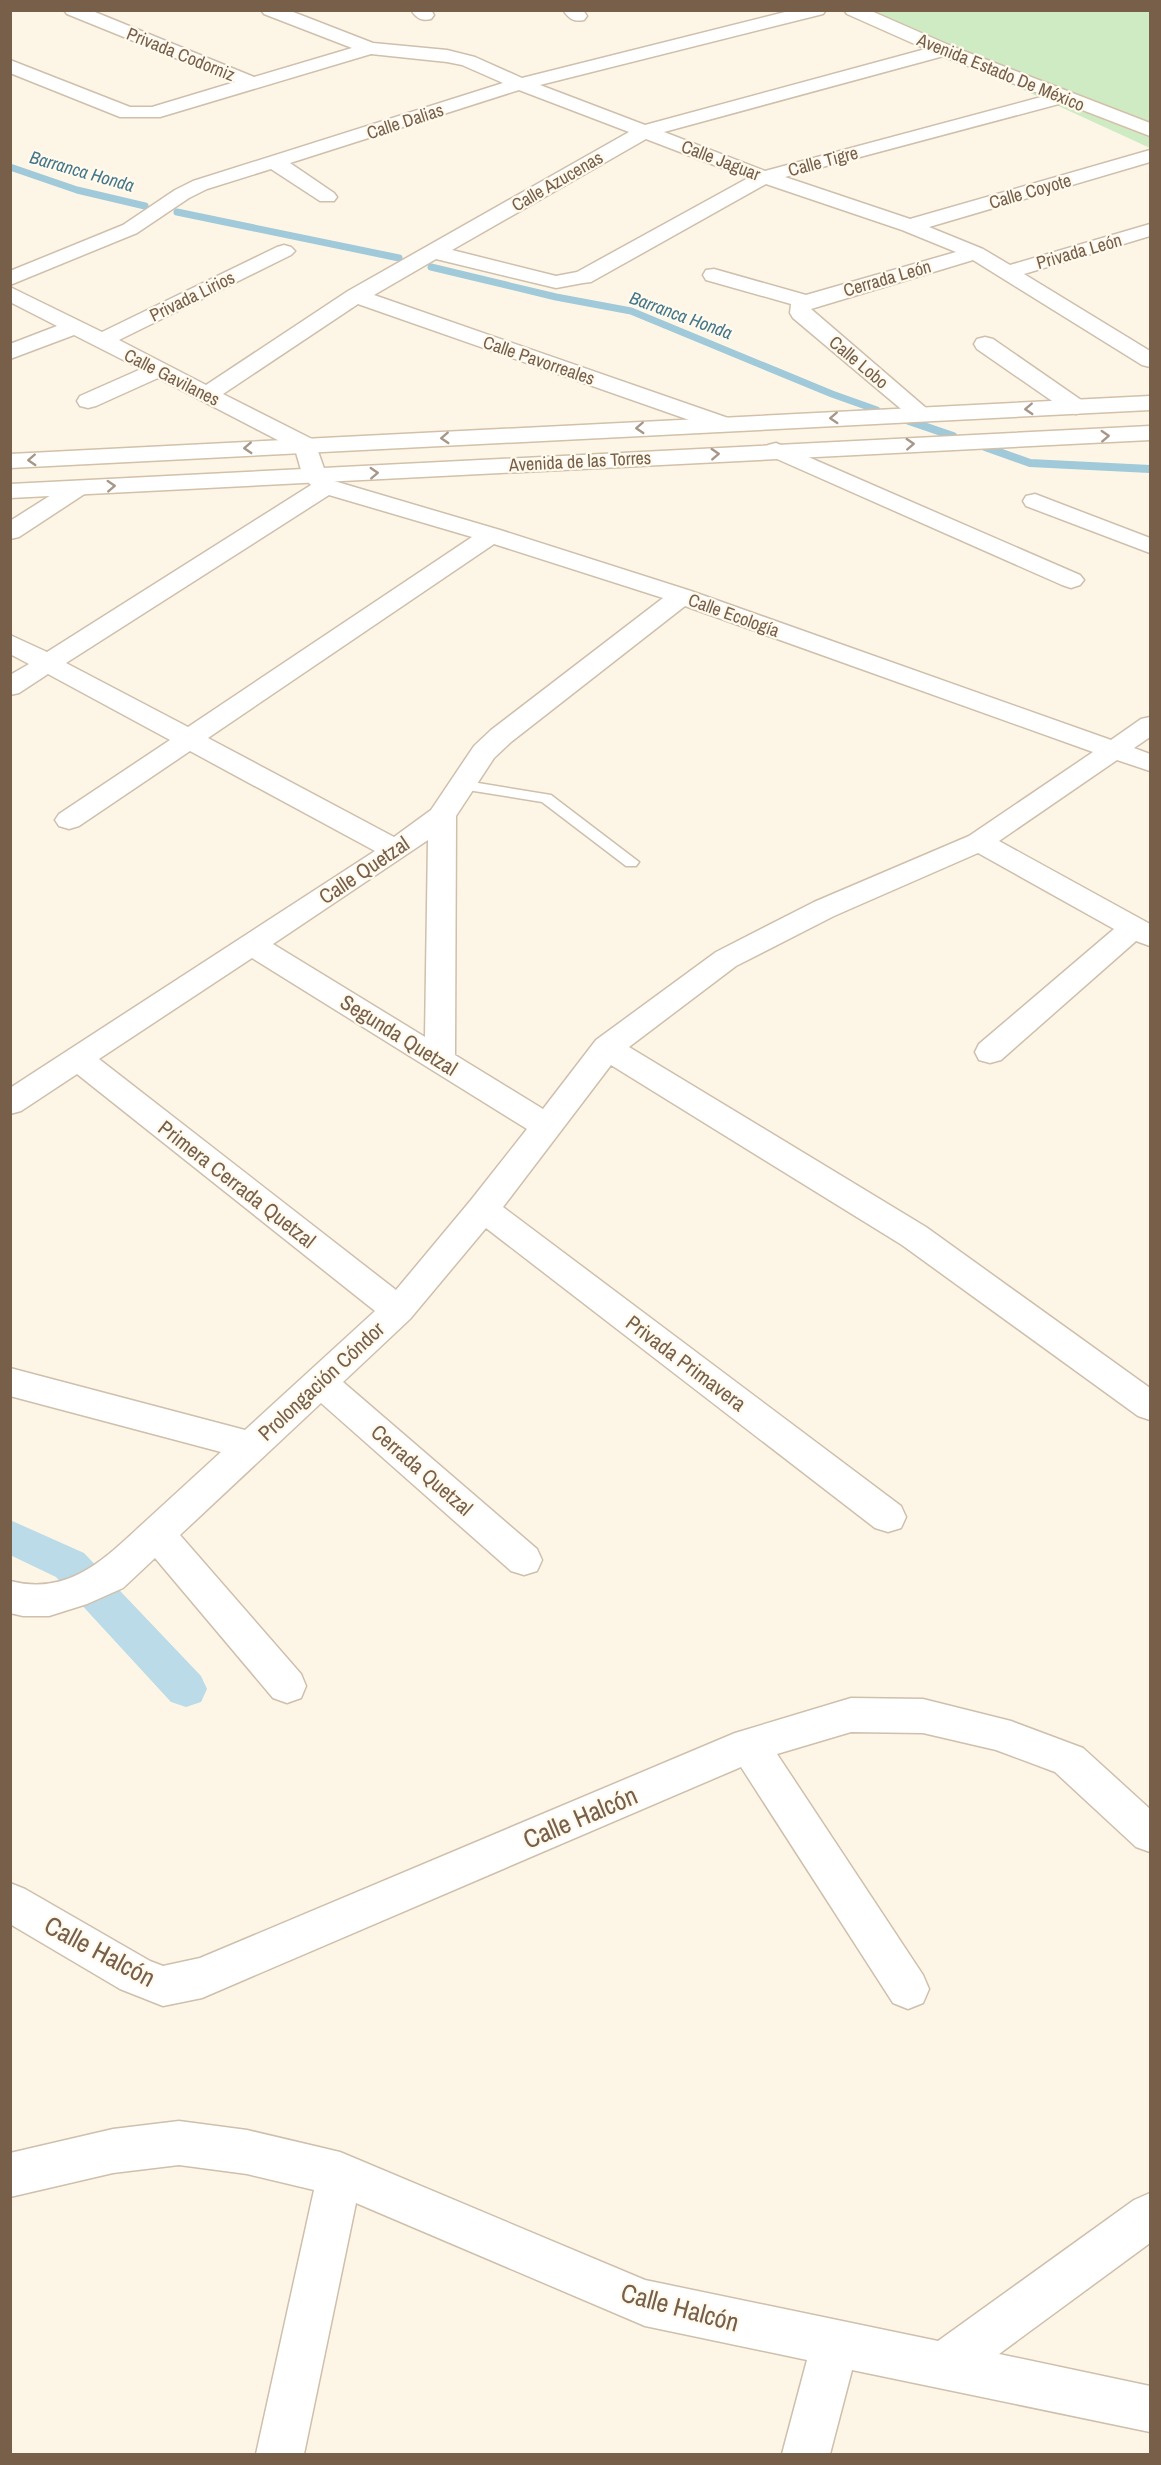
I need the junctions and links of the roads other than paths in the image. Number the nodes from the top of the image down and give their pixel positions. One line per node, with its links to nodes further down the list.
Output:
1 (73, 10): 8 (street, Privada Codorniz)
2 (270, 10): 5 (street, Calle Jaguar)
3 (817, 10): 9 (street, Calle Dalias)
4 (853, 10): 6 (street, Avenida Estado De México)
5 (370, 48): 8 (street); 9 (street, Calle Jaguar)
6 (944, 50): 10 (street, Avenida Estado De México); 12 (street, Calle Azucenas)
7 (10, 66): 8 (street)
8 (255, 84)
9 (520, 84): 12 (street, Calle Jaguar); 14 (street, Calle Dalias)
10 (1063, 97): 11 (street, Avenida Estado De México); 15 (street, Calle Tigre)
11 (1150, 130)
12 (645, 131): 15 (street, Calle Jaguar); 20 (street, Calle Azucenas)
13 (1150, 156): 17 (street, Calle Coyote)
14 (276, 162): 16 (street); 24 (street, Calle Dalias)
15 (764, 177): 17 (street, Calle Jaguar); 20 (street, Calle Tigre)
16 (327, 197)
17 (909, 226): 21 (street, Calle Jaguar)
18 (1150, 230): 22 (street, Privada León)
19 (284, 251): 29 (street, Privada Lirios)
20 (434, 252): 26 (street, Calle Azucenas)
21 (976, 253): 22 (street, Calle Jaguar); 27 (street, Cerrada León)
22 (1007, 272): 32 (street, Calle Jaguar)
23 (714, 275): 27 (street)
24 (10, 279)
25 (10, 292): 28 (street, Calle Gavilanes)
26 (356, 296): 34 (street, Calle Azucenas); 39 (street, Calle Pavorreales)
27 (803, 304): 38 (street, Calle Lobo)
28 (74, 327): 29 (street, Calle Gavilanes); 31 (street)
29 (101, 341): 33 (street, Calle Gavilanes)
30 (985, 344): 37 (street)
31 (10, 352)
32 (1150, 360)
33 (158, 370): 34 (street, Calle Gavilanes); 35 (street)
34 (206, 395): 41 (street, Calle Gavilanes)
35 (88, 401)
36 (1150, 403): 37 (street, Avenida de las Torres)
37 (1076, 406): 38 (street, Avenida de las Torres, one-way to 38)
38 (921, 414): 39 (street, Avenida de las Torres, one-way to 39)
39 (723, 424): 41 (street, Avenida de las Torres, one-way to 41)
40 (1150, 434): 42 (street, Avenida de las Torres, one-way to 40)
41 (306, 445): 43 (street, Avenida de las Torres, one-way to 43); 44 (street)
42 (776, 450): 44 (street, Avenida de las Torres, one-way to 42); 51 (street)
43 (10, 461)
44 (320, 482): 45 (street, Avenida de las Torres, one-way to 44); 49 (street, Calle Ecología); 54 (street)
45 (78, 488): 46 (street, Avenida de las Torres); 48 (street)
46 (10, 491)
47 (1035, 501): 50 (street)
48 (10, 532)
49 (490, 535): 52 (street, Calle Ecología); 57 (street)
50 (1150, 546)
51 (1071, 580)
52 (682, 596): 58 (street, Calle Ecología); 60 (street, Calle Quetzal)
53 (10, 643): 54 (street)
54 (48, 664): 55 (street); 57 (street)
55 (10, 687)
56 (1150, 725): 58 (street, Prolongación Cóndor)
57 (186, 739): 63 (street); 65 (street)
58 (1106, 756): 59 (street, Calle Ecología); 61 (street); 64 (street, Prolongación Cóndor)
59 (1150, 763)
60 (460, 785): 62 (street, Calle Quetzal); 66 (lane)
61 (1150, 786)
62 (442, 816): 65 (street, Calle Quetzal); 72 (street)
63 (69, 820)
64 (979, 842): 67 (street); 69 (street, Prolongación Cóndor)
65 (396, 850): 68 (street, Calle Quetzal)
66 (632, 862)
67 (1142, 932): 70 (street)
68 (251, 944): 71 (street, Calle Quetzal); 72 (street, Segunda Quetzal)
69 (607, 1048): 74 (street, Prolongación Cóndor); 79 (street)
70 (990, 1052)
71 (77, 1058): 73 (street, Calle Quetzal); 76 (street, Primera Cerrada Quetzal)
72 (440, 1060): 74 (street, Segunda Quetzal)
73 (11, 1102)
74 (547, 1126): 75 (street, Prolongación Cóndor)
75 (483, 1209): 76 (street, Prolongación Cóndor); 81 (street, Privada Primavera)
76 (398, 1310): 77 (street, Prolongación Cóndor)
77 (319, 1381): 80 (street, Prolongación Cóndor); 83 (street, Cerrada Quetzal)
78 (10, 1382): 80 (street)
79 (1150, 1406)
80 (251, 1446): 82 (street, Prolongación Cóndor)
81 (888, 1517)
82 (157, 1534): 84 (street, Prolongación Cóndor); 85 (street)
83 (524, 1560)
84 (10, 1597)
85 (287, 1686)
86 (749, 1745): 87 (street, Calle Halcón); 88 (street, Calle Halcón); 89 (street)
87 (1150, 1834)
88 (10, 1902)
89 (909, 1989)
90 (340, 2174): 91 (street, Calle Halcón); 93 (street, Calle Halcón); 96 (street)
91 (10, 2175)
92 (1150, 2216): 94 (street)
93 (835, 2344): 94 (street, Calle Halcón); 97 (street)
94 (944, 2365): 95 (street, Calle Halcón)
95 (1150, 2409)
96 (280, 2454)
97 (806, 2454)

